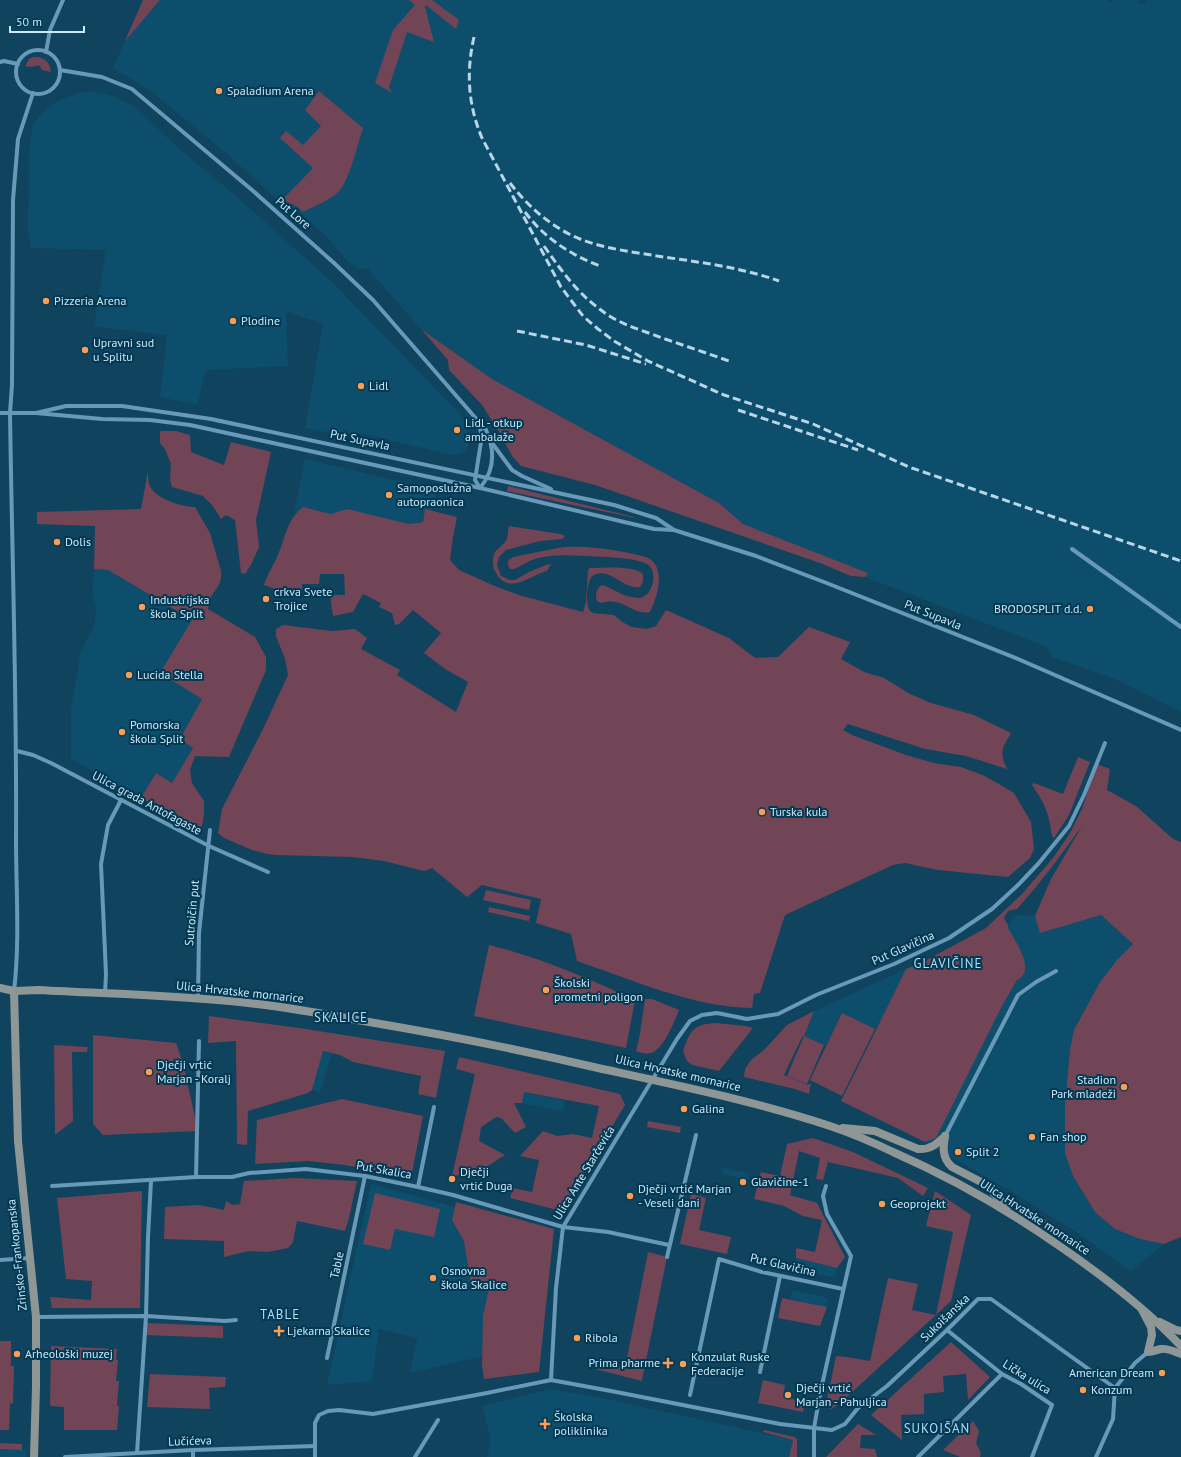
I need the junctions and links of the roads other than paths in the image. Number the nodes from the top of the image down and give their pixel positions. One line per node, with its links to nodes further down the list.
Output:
1 (63, 0): 2 (street)
2 (46, 52): 4 (street); 5 (street)
3 (0, 62): 4 (street)
4 (18, 64): 6 (street)
5 (60, 70): 6 (street); 10 (street, Put Lore)
6 (33, 93): 8 (street, Zrinsko-Frankopanska)
7 (0, 413): 8 (street, Put Supavla)
8 (10, 413): 9 (street, Put Supavla); 21 (street, Zrinsko-Frankopanska)
9 (36, 413): 12 (street, Put Supavla); 14 (street, Put Supavla)
10 (479, 421): 11 (street, Put Lore); 12 (street)
11 (491, 440): 13 (street, Put Lore); 15 (street)
12 (475, 475): 13 (street, Put Supavla); 14 (street)
13 (488, 477): 14 (street, Put Lore); 15 (street, Put Supavla)
14 (480, 488): 16 (street, Put Supavla)
15 (557, 492): 16 (street, Put Supavla)
16 (674, 530): 19 (street, Put Supavla)
17 (1072, 549): 18 (street)
18 (1181, 627)
19 (1181, 730)
20 (1105, 742): 32 (street, Put Glavičina)
21 (17, 751): 22 (street, Ulica grada Antofagaste); 28 (street, Zrinsko-Frankopanska)
22 (121, 800): 24 (street, Ulica grada Antofagaste); 29 (street)
23 (210, 830): 24 (street, Sutroičin put)
24 (209, 846): 25 (street, Ulica grada Antofagaste); 30 (street, Sutroičin put)
25 (268, 872)
26 (1056, 971): 36 (street)
27 (0, 988): 28 (main road, Ulica Hrvatske mornarice)
28 (14, 991): 29 (main road, Ulica Hrvatske mornarice); 47 (main road, Zrinsko-Frankopanska)
29 (105, 994): 30 (main road, Ulica Hrvatske mornarice)
30 (198, 999): 32 (main road, Ulica Hrvatske mornarice)
31 (199, 1041): 38 (street)
32 (652, 1080): 34 (main road, Ulica Hrvatske mornarice); 44 (street, Ulica Ante Starčevića)
33 (434, 1107): 42 (street)
34 (834, 1128): 36 (main road); 43 (main road, Ulica Hrvatske mornarice)
35 (696, 1135): 45 (street)
36 (945, 1136): 43 (main road)
37 (365, 1176): 38 (street, Put Skalica); 42 (street, Put Skalica); 61 (street, Table)
38 (196, 1177): 39 (street, Put Skalica)
39 (151, 1181): 40 (street, Put Skalica); 52 (street)
40 (52, 1186)
41 (826, 1186): 50 (street)
42 (418, 1187): 44 (street, Put Skalica)
43 (1014, 1215): 51 (main road, Ulica Hrvatske mornarice)
44 (563, 1227): 45 (street); 64 (street, Ulica Ante Starčevića)
45 (669, 1245): 46 (street)
46 (667, 1257)
47 (30, 1258): 48 (street); 53 (main road, Zrinsko-Frankopanska)
48 (0, 1260)
49 (780, 1276): 50 (street, Put Glavičina); 62 (street); 66 (street, Put Glavičina)
50 (843, 1289): 68 (street)
51 (1140, 1306): 54 (main road, Ulica Hrvatske mornarice); 59 (main road)
52 (146, 1316): 53 (street); 55 (street); 71 (street)
53 (36, 1318): 72 (main road, Zrinsko-Frankopanska)
54 (1154, 1319): 57 (main road); 58 (main road, Ulica Hrvatske mornarice)
55 (236, 1320)
56 (947, 1330): 63 (street, Lička ulica); 65 (street, Sukoišanska); 68 (street, Sukoišanska)
57 (1181, 1331)
58 (1181, 1346)
59 (1148, 1352): 60 (main road); 65 (street)
60 (1181, 1354)
61 (327, 1358)
62 (760, 1372)
63 (1002, 1374): 78 (street); 79 (street, Lička ulica)
64 (551, 1380): 68 (street); 69 (street)
65 (1115, 1388): 80 (street)
66 (690, 1395)
67 (438, 1420): 76 (street)
68 (814, 1428): 77 (street)
69 (315, 1446): 70 (street, Lučićeva); 75 (street)
70 (193, 1450): 71 (street, Lučićeva); 74 (street)
71 (137, 1453): 73 (street, Lučićeva)
72 (34, 1457)
73 (65, 1457)
74 (193, 1457)
75 (315, 1457)
76 (415, 1457)
77 (814, 1457)
78 (918, 1457)
79 (1032, 1457)
80 (1096, 1457)

